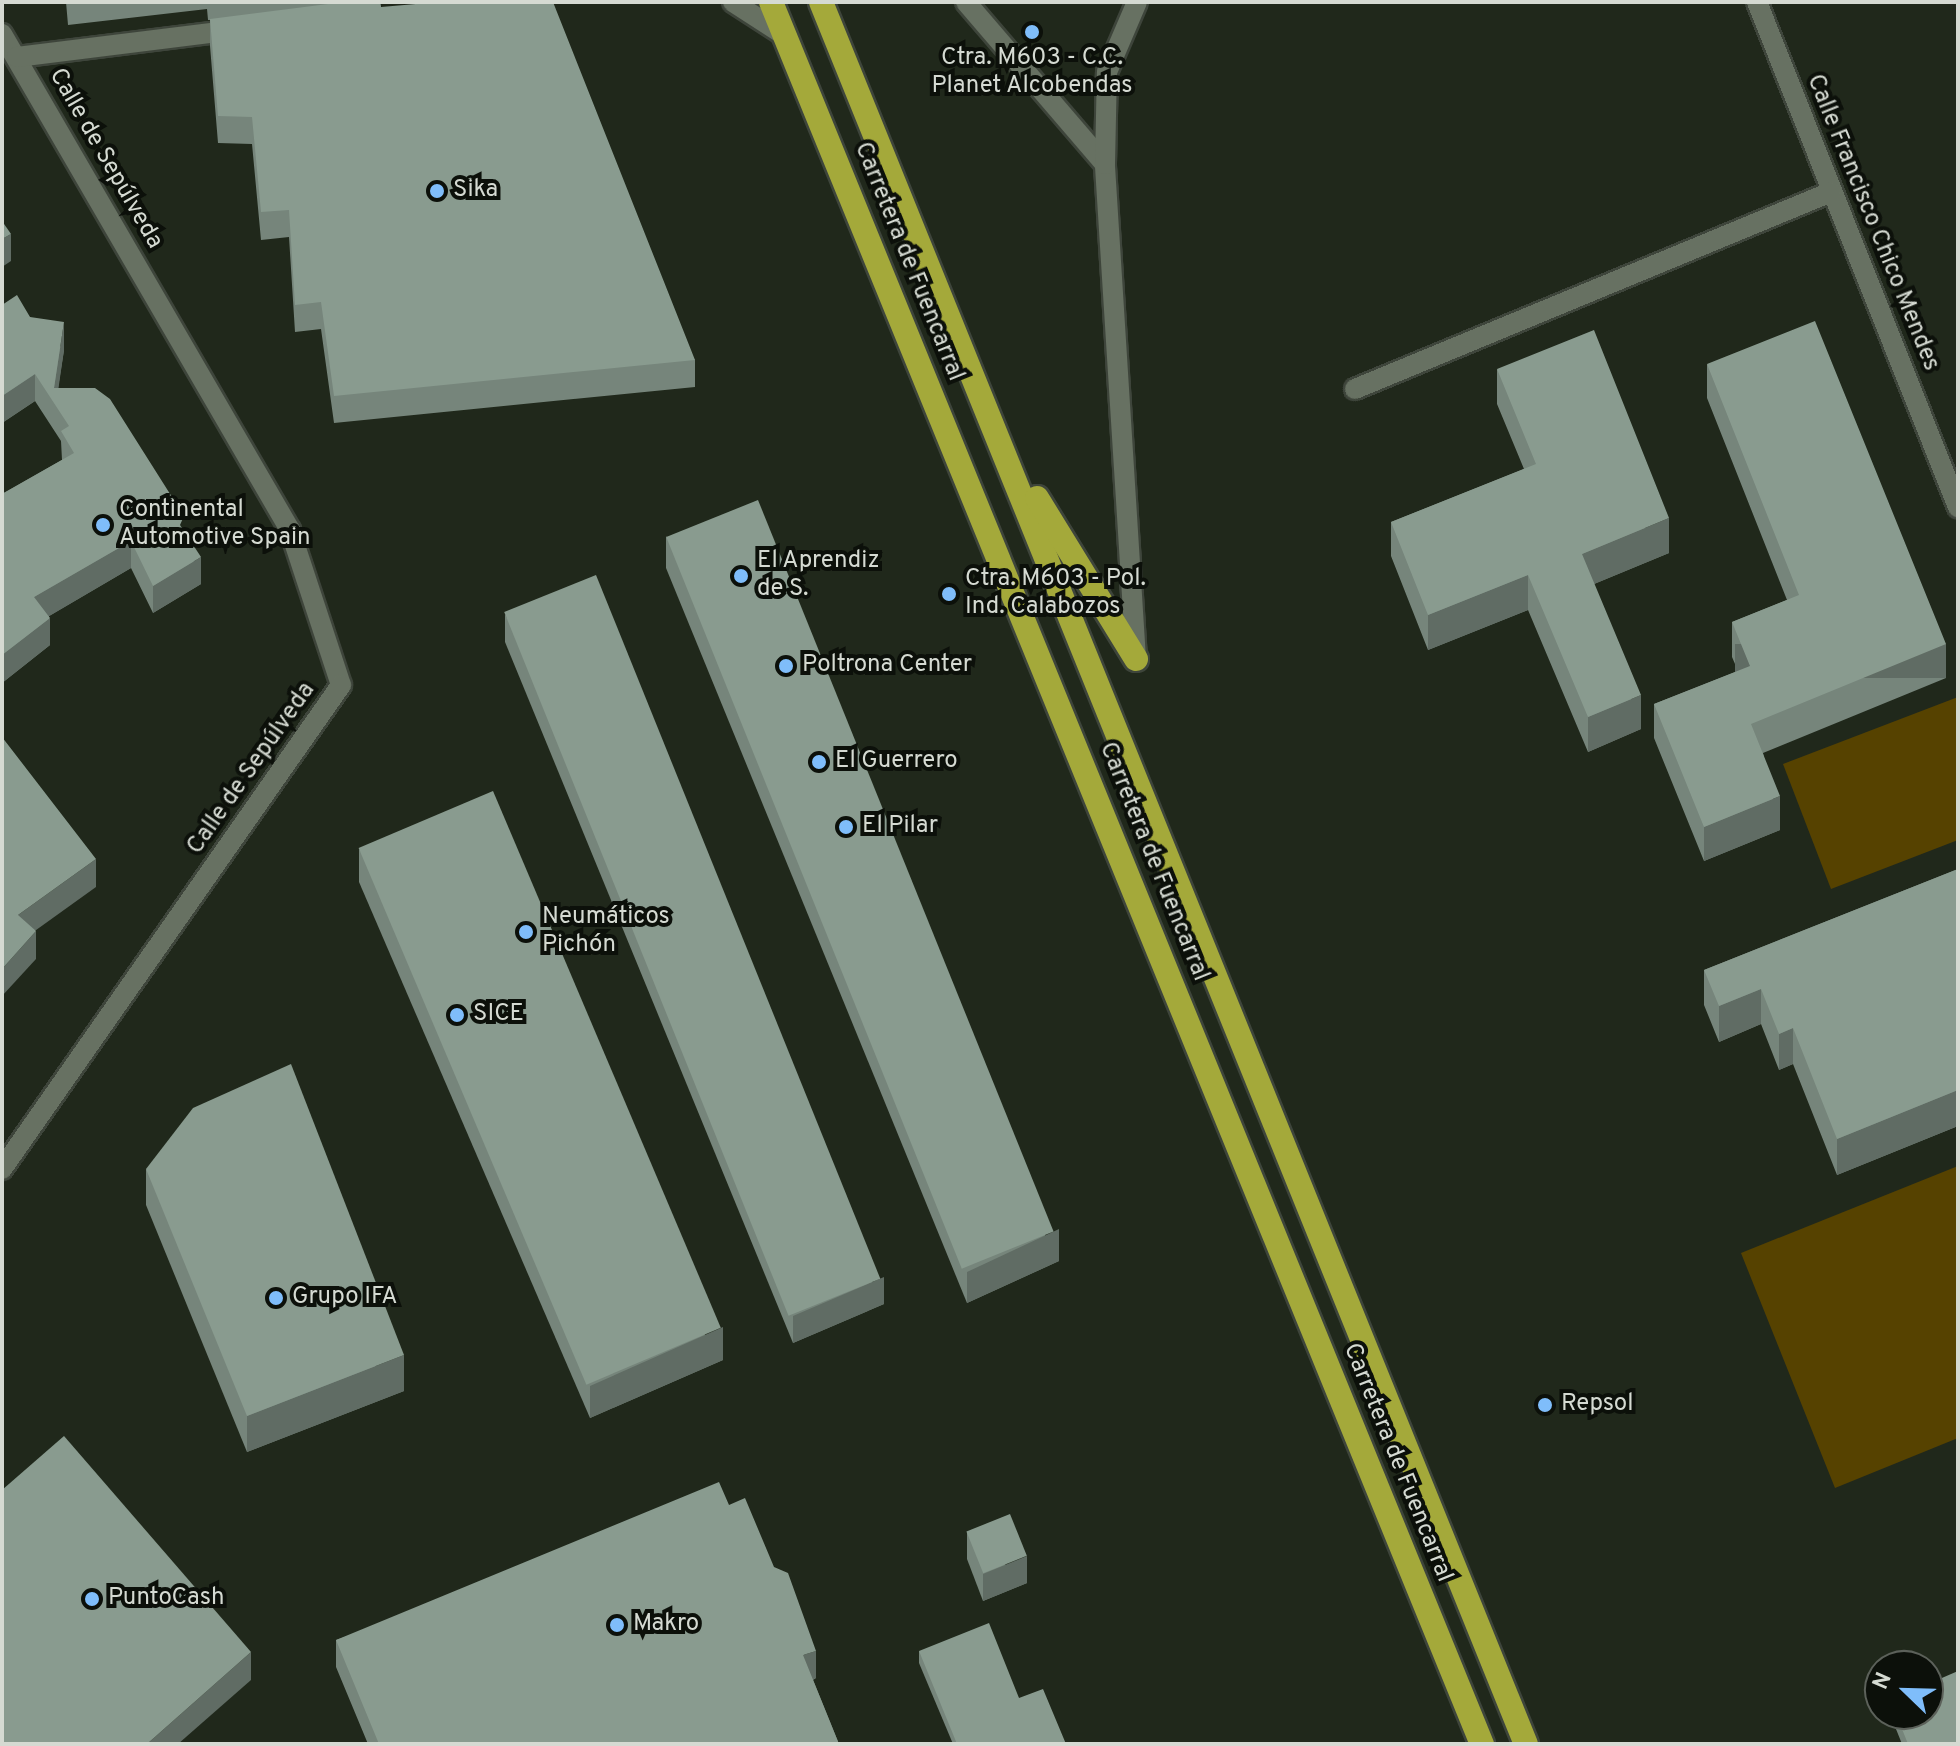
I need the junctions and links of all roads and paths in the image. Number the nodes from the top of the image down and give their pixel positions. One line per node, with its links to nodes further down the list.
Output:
1 (733, 2): 9 (street)
2 (771, 2): 9 (highway, Carretera de Fuencarral)
3 (821, 2): 14 (highway, Carretera de Fuencarral)
4 (966, 2): 11 (street)
5 (1137, 2): 11 (street)
6 (1757, 2): 12 (street, Calle Francisco Chico Mendes)
7 (254, 27): 10 (street)
8 (2, 34): 10 (street, Calle de Sepúlveda)
9 (784, 35): 18 (highway, Carretera de Fuencarral)
10 (17, 57): 17 (street, Calle de Sepúlveda)
11 (1105, 164): 16 (street)
12 (1831, 192): 13 (street); 15 (street, Calle Francisco Chico Mendes)
13 (1355, 389)
14 (998, 435): 16 (highway); 19 (highway, Carretera de Fuencarral)
15 (1958, 507)
16 (1136, 659)
17 (2, 1169)
18 (1482, 1744)
19 (1526, 1744)

